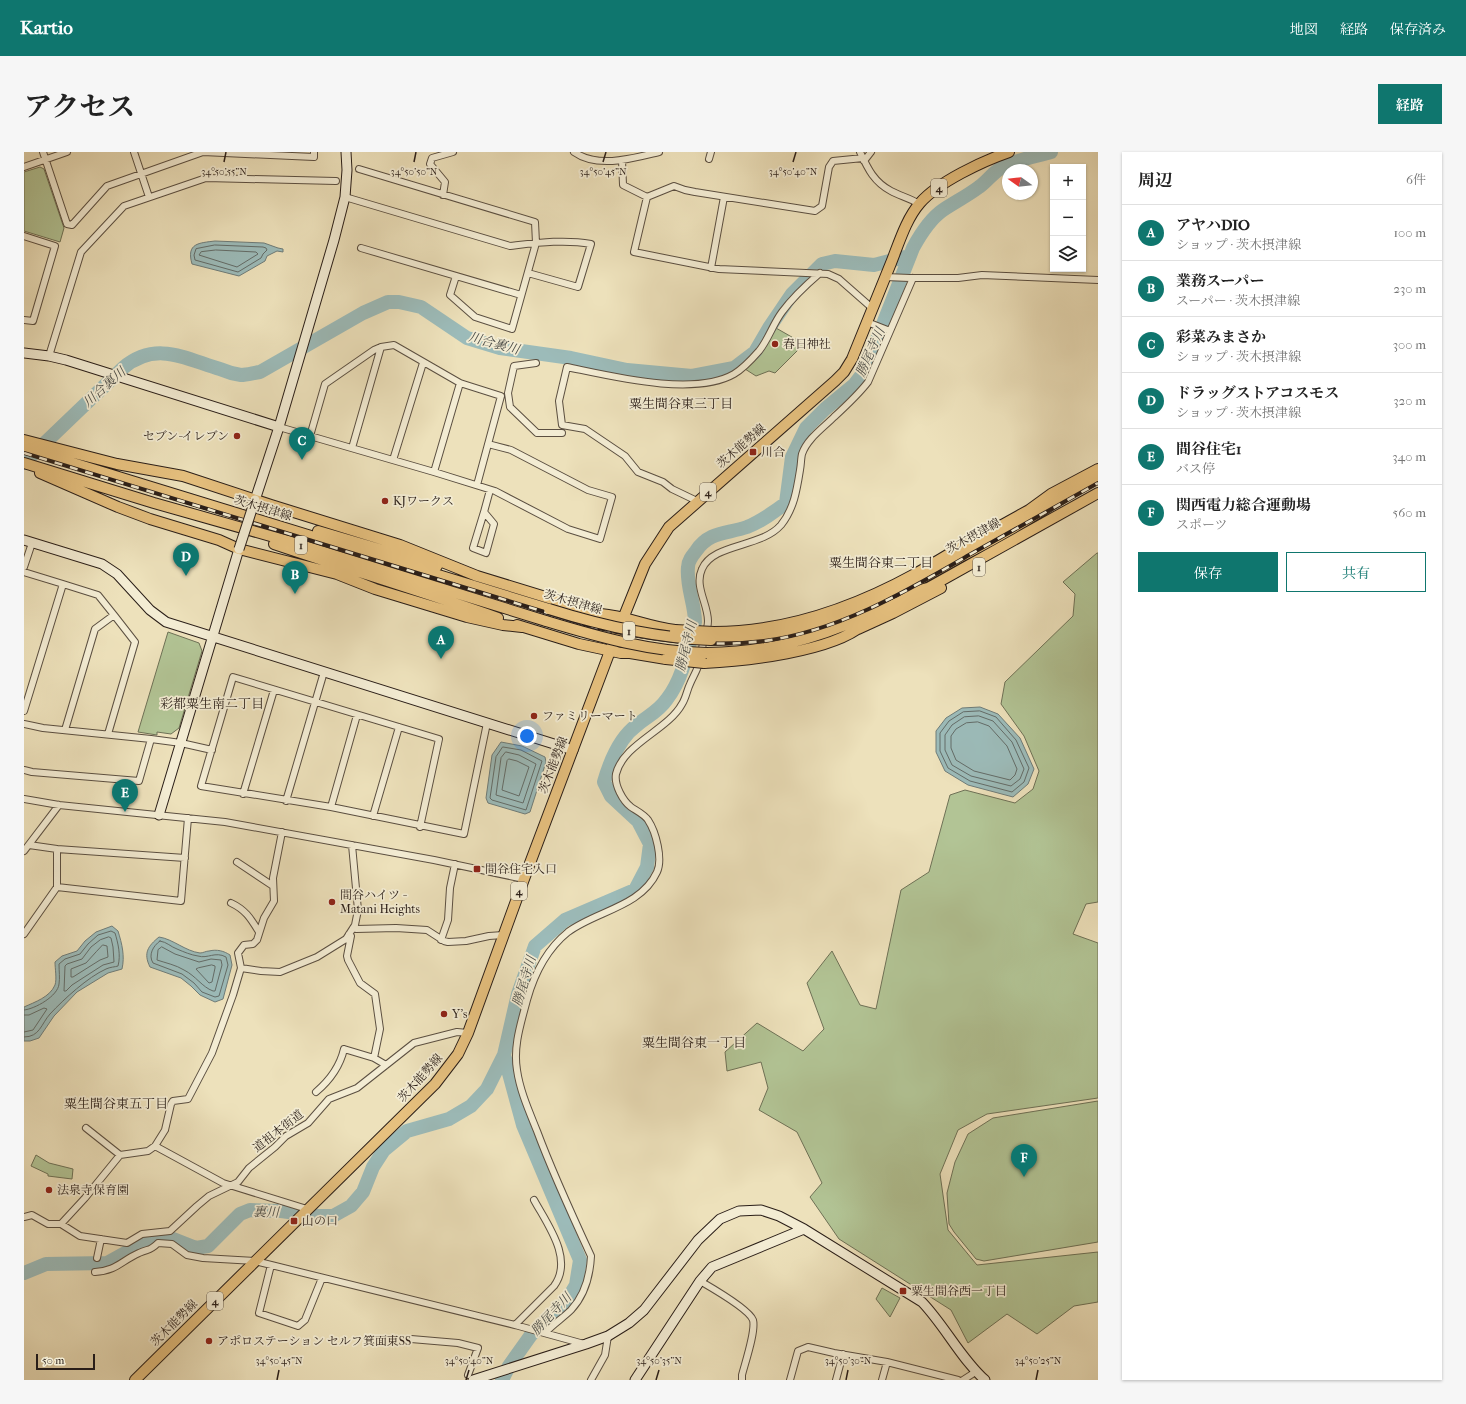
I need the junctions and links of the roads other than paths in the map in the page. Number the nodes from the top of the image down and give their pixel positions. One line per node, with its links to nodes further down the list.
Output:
1 (42, 152): 17 (street)
2 (67, 152): 17 (street)
3 (134, 152): 21 (street)
4 (227, 152): 13 (street); 21 (street)
5 (314, 152): 13 (street)
6 (346, 152): 26 (street)
7 (453, 152): 23 (street)
8 (574, 152): 18 (street)
9 (659, 152): 18 (street)
10 (711, 152): 16 (street)
11 (871, 152): 15 (street)
12 (1009, 152): 14 (main road, 茨木能勢線 / 4)
13 (271, 153)
14 (993, 155): 28 (main road, 茨木能勢線 / 4)
15 (862, 157): 27 (street); 28 (street)
16 (709, 159)
17 (45, 160): 19 (street); 21 (street)
18 (622, 160): 24 (street)
19 (24, 167)
20 (359, 169): 23 (street)
21 (141, 174): 25 (street)
22 (336, 181): 25 (street)
23 (443, 195): 30 (street)
24 (647, 196): 27 (street); 32 (street)
25 (149, 197): 46 (street)
26 (345, 197): 30 (street); 50 (street)
27 (724, 197): 32 (street)
28 (919, 204): 36 (main road, 茨木能勢線 / 4)
29 (24, 236): 41 (street)
30 (536, 243): 33 (street); 33 (street)
31 (361, 248): 35 (street)
32 (711, 268): 34 (street)
33 (528, 273): 39 (street)
34 (818, 273): 40 (street); 69 (street)
35 (456, 276): 39 (street); 39 (street)
36 (887, 277): 37 (street); 40 (main road, 茨木能勢線 / 4)
37 (911, 278): 38 (street); 43 (street)
38 (1098, 280)
39 (521, 295)
40 (872, 308): 42 (main road, 茨木能勢線 / 4)
41 (24, 320)
42 (867, 322): 43 (street); 69 (main road, 茨木能勢線 / 4)
43 (890, 332): 155 (street)
44 (381, 347): 47 (street); 52 (street); 56 (street)
45 (24, 353): 46 (street)
46 (49, 356): 50 (street)
47 (423, 363): 49 (street); 58 (street)
48 (536, 363): 51 (street)
49 (460, 383): 54 (street); 61 (street)
50 (279, 427): 52 (street); 67 (street)
51 (562, 432)
52 (310, 436): 56 (street)
53 (24, 440): 57 (main road)
54 (488, 444): 64 (street); 65 (street)
55 (24, 448): 57 (main road, 茨木摂津線 / 1)
56 (352, 448): 58 (street)
57 (70, 457): 67 (main road); 70 (main road, 茨木摂津線 / 1)
58 (393, 460): 61 (street)
59 (24, 465): 62 (main road)
60 (1098, 469): 74 (main road, 1)
61 (434, 472): 64 (street)
62 (54, 476): 73 (main road, 茨木摂津線 / 1); 76 (main road)
63 (1098, 477): 71 (main road, 茨木摂津線 / 1)
64 (477, 485): 65 (street)
65 (490, 490): 72 (street)
66 (1098, 492): 81 (main road, 茨木摂津線 / 1)
67 (255, 500): 76 (street, bridge); 79 (main road)
68 (1098, 500): 85 (main road, 1)
69 (698, 501): 83 (main road, 茨木能勢線 / 4)
70 (201, 502): 79 (main road); 86 (main road, 茨木摂津線 / 1, bridge)
71 (1054, 503): 74 (main road, 1); 86 (main road, 茨木摂津線 / 1)
72 (484, 512): 72 (street)
73 (197, 515): 81 (main road, 茨木摂津線 / 1, bridge); 84 (main road)
74 (990, 532): 86 (main road, 1)
75 (28, 542): 77 (street); 87 (street)
76 (239, 549): 84 (main road); 87 (street)
77 (24, 567)
78 (24, 572): 80 (street)
79 (477, 576): 83 (main road)
80 (63, 584): 82 (street); 92 (street)
81 (928, 588): 85 (main road)
82 (114, 615): 97 (street); 98 (street)
83 (623, 618): 86 (main road, bridge); 88 (main road, 茨木能勢線 / 4)
84 (522, 627): 88 (main road)
85 (858, 629): 88 (main road, bridge)
86 (713, 636)
87 (213, 638): 89 (street); 100 (street)
88 (610, 651): 102 (main road, 茨木能勢線 / 4)
89 (324, 672): 91 (street); 94 (street)
90 (274, 690): 91 (street); 101 (street); 104 (street)
91 (315, 702): 93 (street); 106 (street)
92 (24, 711)
93 (357, 715): 96 (street); 108 (street)
94 (487, 723): 102 (street); 112 (street)
95 (24, 724): 97 (street)
96 (399, 727): 110 (street); 112 (street)
97 (65, 730): 98 (street)
98 (108, 734): 99 (street)
99 (151, 740): 100 (street); 103 (street)
100 (181, 742): 101 (street); 109 (street)
101 (212, 750): 104 (street)
102 (573, 750): 121 (main road, 茨木能勢線 / 4)
103 (24, 770)
104 (242, 794): 106 (street)
105 (24, 799): 107 (street)
106 (286, 801): 108 (street)
107 (59, 804): 109 (street); 114 (street)
108 (330, 808): 110 (street)
109 (159, 815): 111 (street)
110 (373, 816): 112 (street)
111 (188, 818): 113 (street); 118 (street)
112 (420, 827)
113 (282, 832): 115 (street); 122 (street)
114 (29, 844): 116 (street); 117 (street)
115 (352, 845): 120 (street); 125 (street)
116 (57, 848): 118 (street); 123 (street)
117 (24, 851)
118 (185, 858): 123 (street)
119 (237, 862): 122 (street)
120 (455, 864): 121 (street); 130 (street)
121 (524, 879): 129 (main road, 茨木能勢線 / 4)
122 (273, 886): 126 (street)
123 (57, 887): 127 (street)
124 (231, 903): 126 (street)
125 (352, 928): 128 (street); 130 (street)
126 (259, 932): 131 (street)
127 (24, 934)
128 (349, 934): 131 (street); 133 (street)
129 (503, 936): 130 (street); 132 (main road, 茨木能勢線 / 4)
130 (441, 940)
131 (241, 968): 137 (street)
132 (468, 1033): 134 (street, 道祖本街道); 141 (main road, 茨木能勢線 / 4)
133 (374, 1058): 134 (street); 135 (street)
134 (386, 1065): 139 (street, 道祖本街道)
135 (316, 1092)
136 (86, 1128): 138 (street)
137 (155, 1146): 138 (street); 139 (street)
138 (120, 1155): 143 (street)
139 (232, 1186): 141 (street); 145 (street, 道祖本街道)
140 (534, 1200): 154 (street)
141 (307, 1209): 149 (main road, 茨木能勢線 / 4)
142 (24, 1217): 143 (street)
143 (61, 1224): 146 (street)
144 (804, 1229): 153 (street); 156 (street); 161 (street)
145 (154, 1233): 146 (street, 道祖本街道); 147 (street)
146 (101, 1239): 148 (street)
147 (158, 1243): 149 (street); 151 (street)
148 (97, 1258)
149 (254, 1261): 150 (street); 163 (main road, 茨木能勢線 / 4)
150 (271, 1265): 152 (street); 152 (street)
151 (95, 1272)
152 (322, 1278): 154 (street)
153 (700, 1281): 165 (street); 166 (street)
154 (515, 1325): 155 (street)
155 (545, 1333): 158 (street)
156 (608, 1336): 158 (street); 164 (street)
157 (411, 1339): 162 (street)
158 (586, 1344): 162 (street)
159 (843, 1354): 160 (street); 167 (street); 168 (street)
160 (887, 1362): 169 (street); 170 (street)
161 (976, 1371): 171 (street); 172 (street)
162 (471, 1378)
163 (135, 1380)
164 (591, 1380)
165 (636, 1380)
166 (742, 1380)
167 (790, 1380)
168 (836, 1380)
169 (882, 1380)
170 (958, 1380)
171 (964, 1380)
172 (985, 1380)

